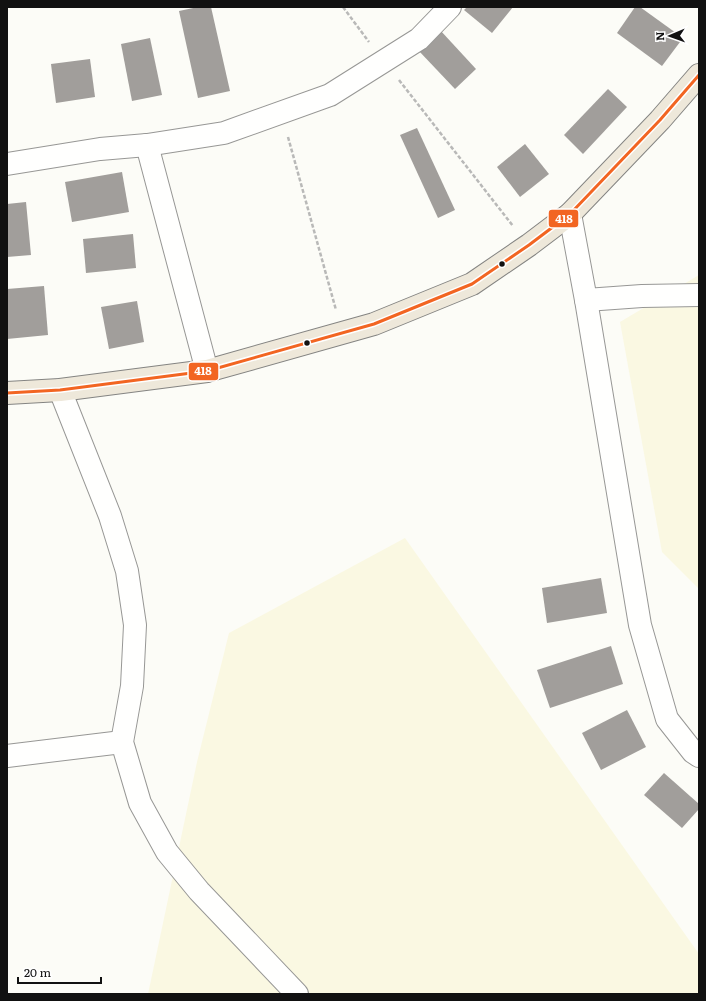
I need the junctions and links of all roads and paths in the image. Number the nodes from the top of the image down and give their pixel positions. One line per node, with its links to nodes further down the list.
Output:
1 (343, 7): 3 (path)
2 (450, 7): 3 (street)
3 (383, 61): 5 (street); 9 (path)
4 (699, 75): 8 (main road)
5 (281, 112): 6 (street); 12 (path)
6 (147, 146): 7 (street); 13 (street)
7 (7, 164)
8 (570, 214): 9 (main road); 11 (street)
9 (529, 245): 12 (main road)
10 (699, 295): 11 (street)
11 (586, 300): 18 (street)
12 (342, 333): 13 (main road)
13 (207, 371): 14 (main road)
14 (60, 390): 15 (main road); 16 (street)
15 (7, 393)
16 (122, 742): 17 (street); 19 (street)
17 (7, 756)
18 (699, 756)
19 (297, 994)

